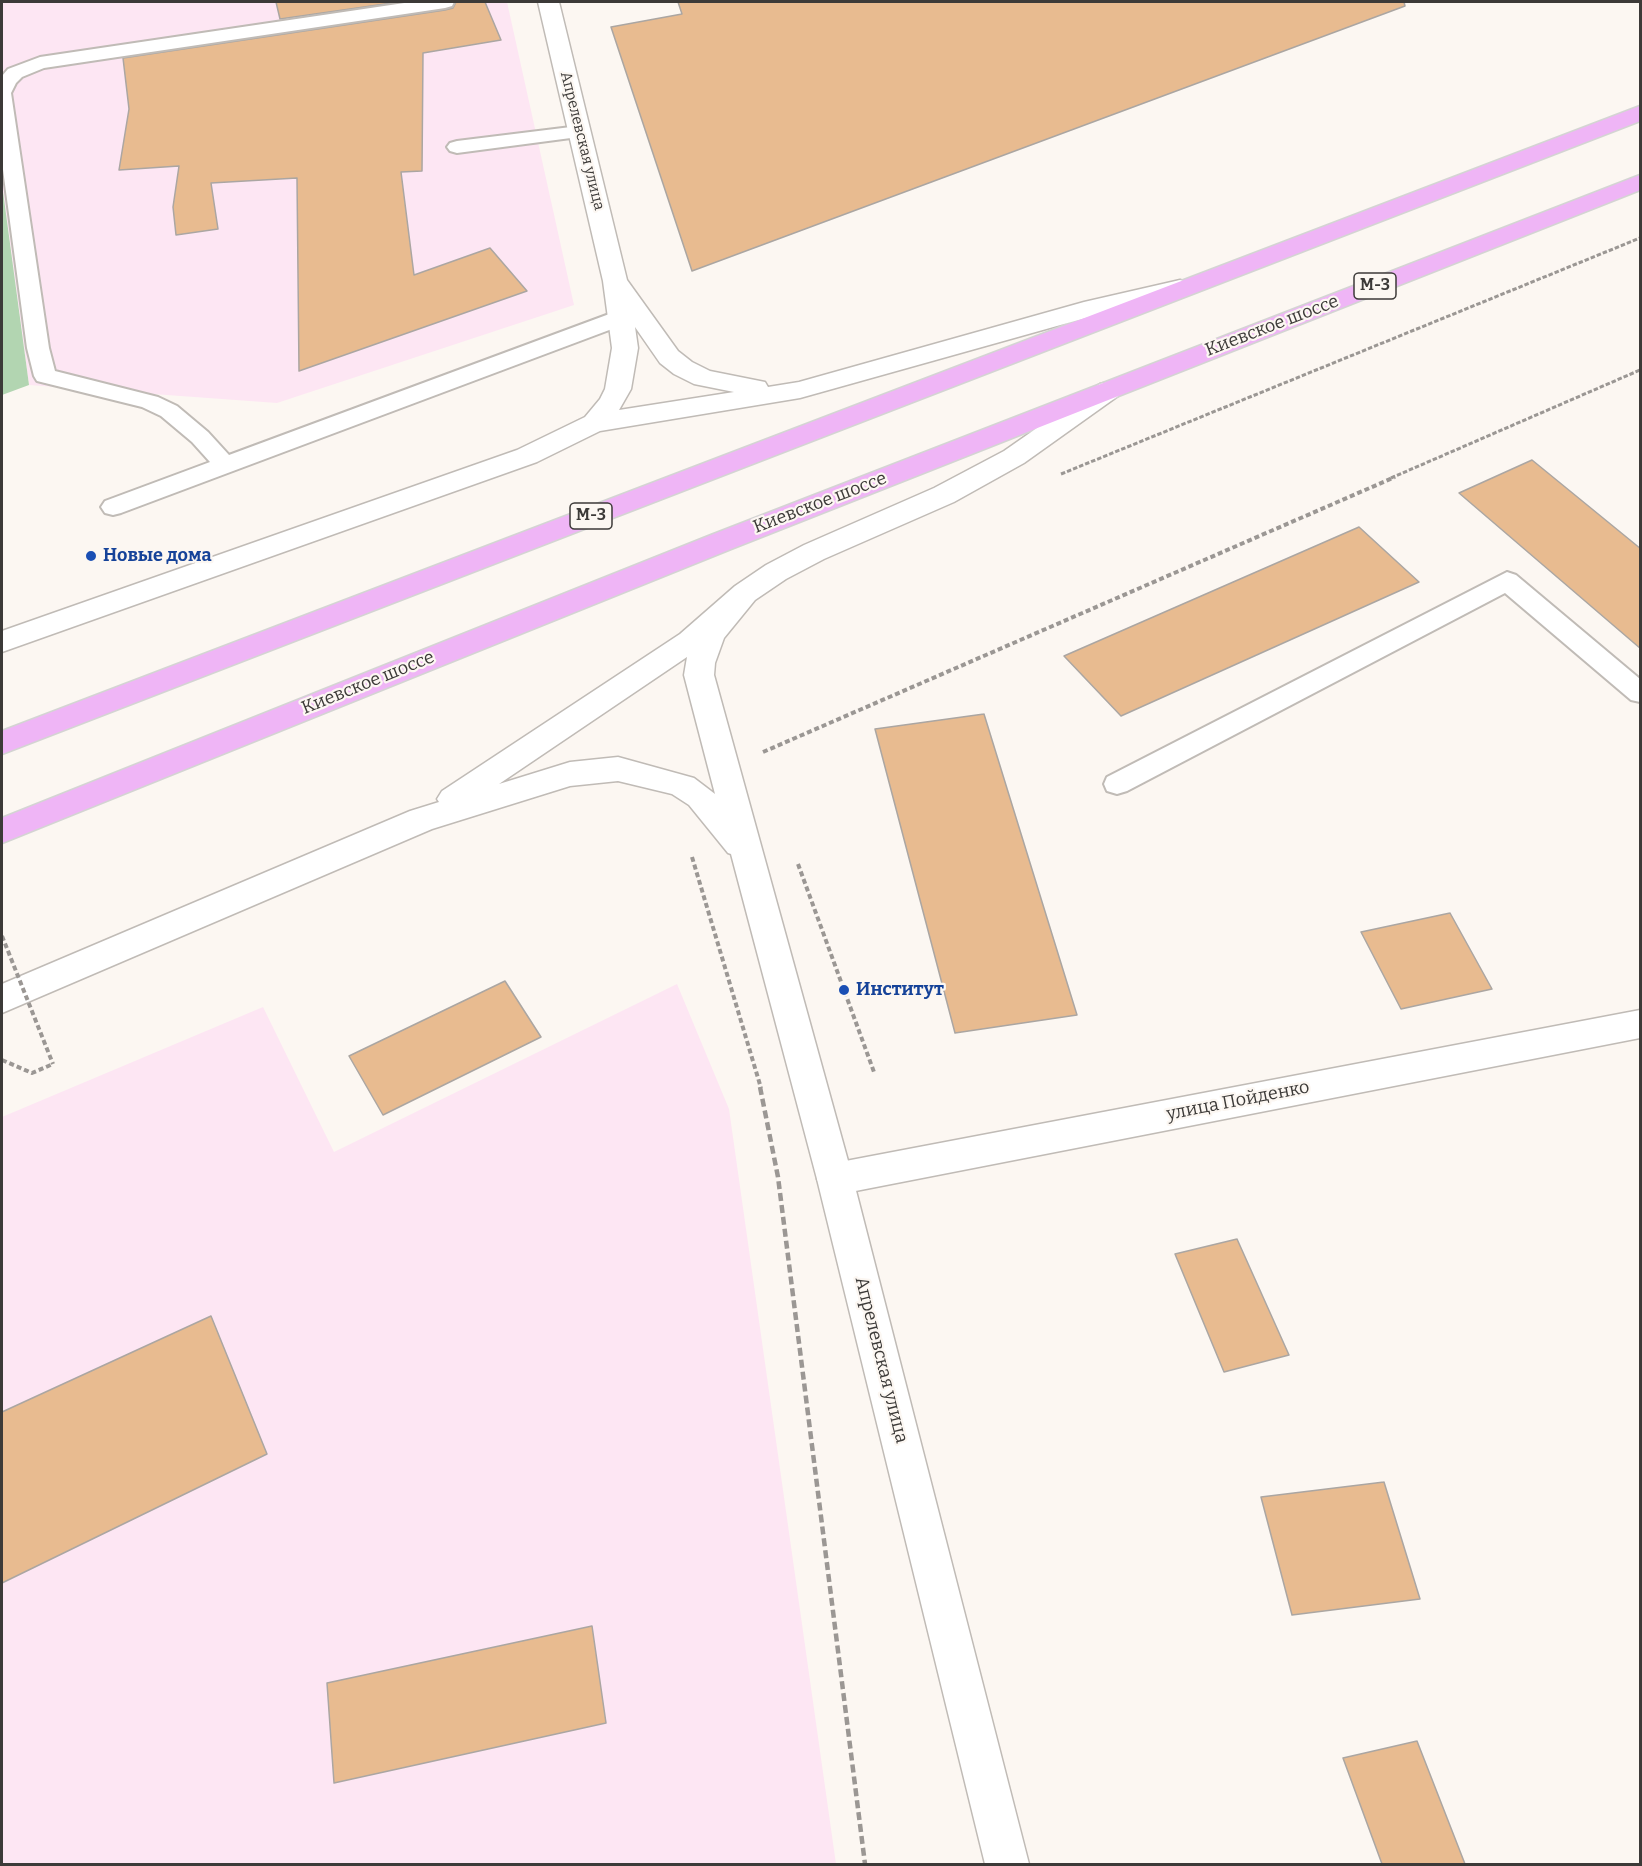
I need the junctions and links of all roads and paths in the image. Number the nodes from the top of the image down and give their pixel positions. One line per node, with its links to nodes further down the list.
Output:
1 (445, 2): 3 (lane)
2 (548, 2): 5 (street, Апрелевская улица)
3 (2, 93): 16 (lane)
4 (1641, 113): 10 (highway, М-3)
5 (579, 132): 6 (lane); 9 (street, Апрелевская улица)
6 (457, 147)
7 (1641, 182): 14 (highway, Киевское шоссе / М-3)
8 (1641, 238): 17 (path)
9 (615, 281): 11 (street, Апрелевская улица); 13 (street)
10 (1180, 288): 13 (street); 22 (highway, М-3)
11 (620, 318): 15 (street, Апрелевская улица); 16 (lane)
12 (1641, 370): 23 (path)
13 (838, 380): 15 (street)
14 (1109, 390): 19 (street); 26 (highway, Киевское шоссе / М-3)
15 (594, 423): 20 (street)
16 (225, 465): 18 (lane)
17 (1056, 476)
18 (113, 507)
19 (745, 593): 25 (street); 29 (street, Апрелевская улица)
20 (2, 642)
21 (1641, 693): 24 (lane)
22 (2, 743)
23 (758, 754)
24 (1117, 784)
25 (421, 820): 29 (street); 31 (street)
26 (2, 831)
27 (795, 855): 36 (path)
28 (692, 856): 38 (path)
29 (750, 857): 37 (street, Апрелевская улица)
30 (2, 936): 32 (path, bridge)
31 (2, 999)
32 (37, 1021): 34 (path); 35 (path, bridge)
33 (1641, 1024): 37 (street, улица Пойденко)
34 (28, 1025)
35 (2, 1060)
36 (874, 1071)
37 (835, 1179): 39 (street, Апрелевская улица)
38 (865, 1864)
39 (1007, 1864)

